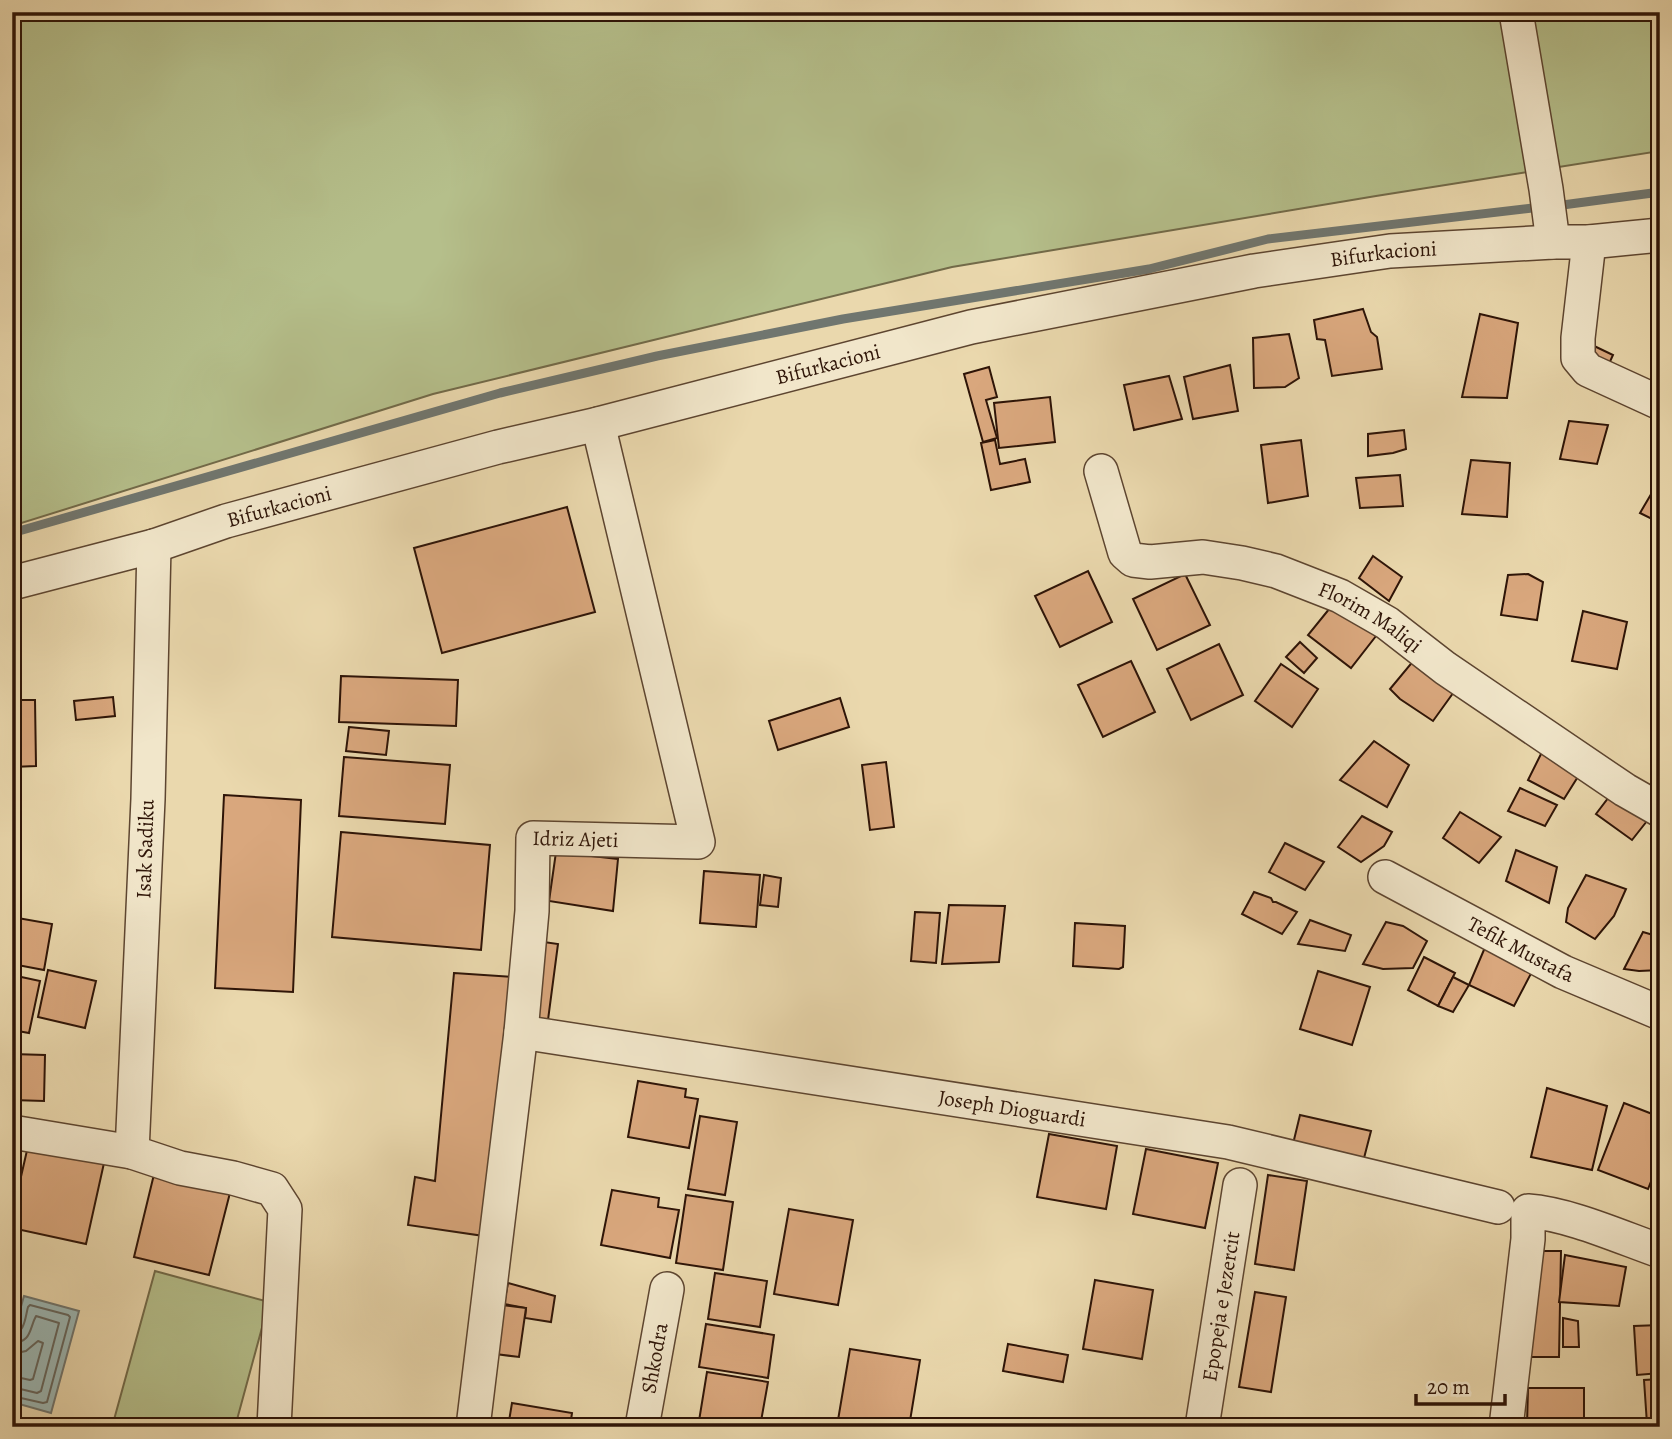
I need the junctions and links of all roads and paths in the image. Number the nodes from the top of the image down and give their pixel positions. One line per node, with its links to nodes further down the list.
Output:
1 (1516, 12): 2 (street)
2 (1552, 234): 4 (street, Bifurkacioni); 6 (street, Bifurkacioni)
3 (1660, 234): 4 (street, Bifurkacioni)
4 (1589, 242): 5 (street)
5 (1660, 403)
6 (598, 424): 8 (street, Bifurkacioni); 13 (street, Idriz Ajeti)
7 (1101, 471): 10 (street, Florim Maliqi)
8 (154, 546): 9 (street, Bifurkacioni); 15 (street, Isak Sadiku)
9 (12, 583)
10 (1660, 810)
11 (1385, 877): 12 (street, Tefik Mustafa)
12 (1660, 1013)
13 (521, 1032): 17 (street, Joseph Dioguardi); 21 (street, Idriz Ajeti)
14 (12, 1132): 15 (street)
15 (132, 1152): 20 (street)
16 (1240, 1185): 23 (street, Epopeja e Jezercit)
17 (1497, 1207)
18 (1660, 1251): 24 (street)
19 (667, 1289): 22 (street, Shkodra)
20 (274, 1427)
21 (473, 1427)
22 (642, 1427)
23 (1202, 1427)
24 (1506, 1427)

